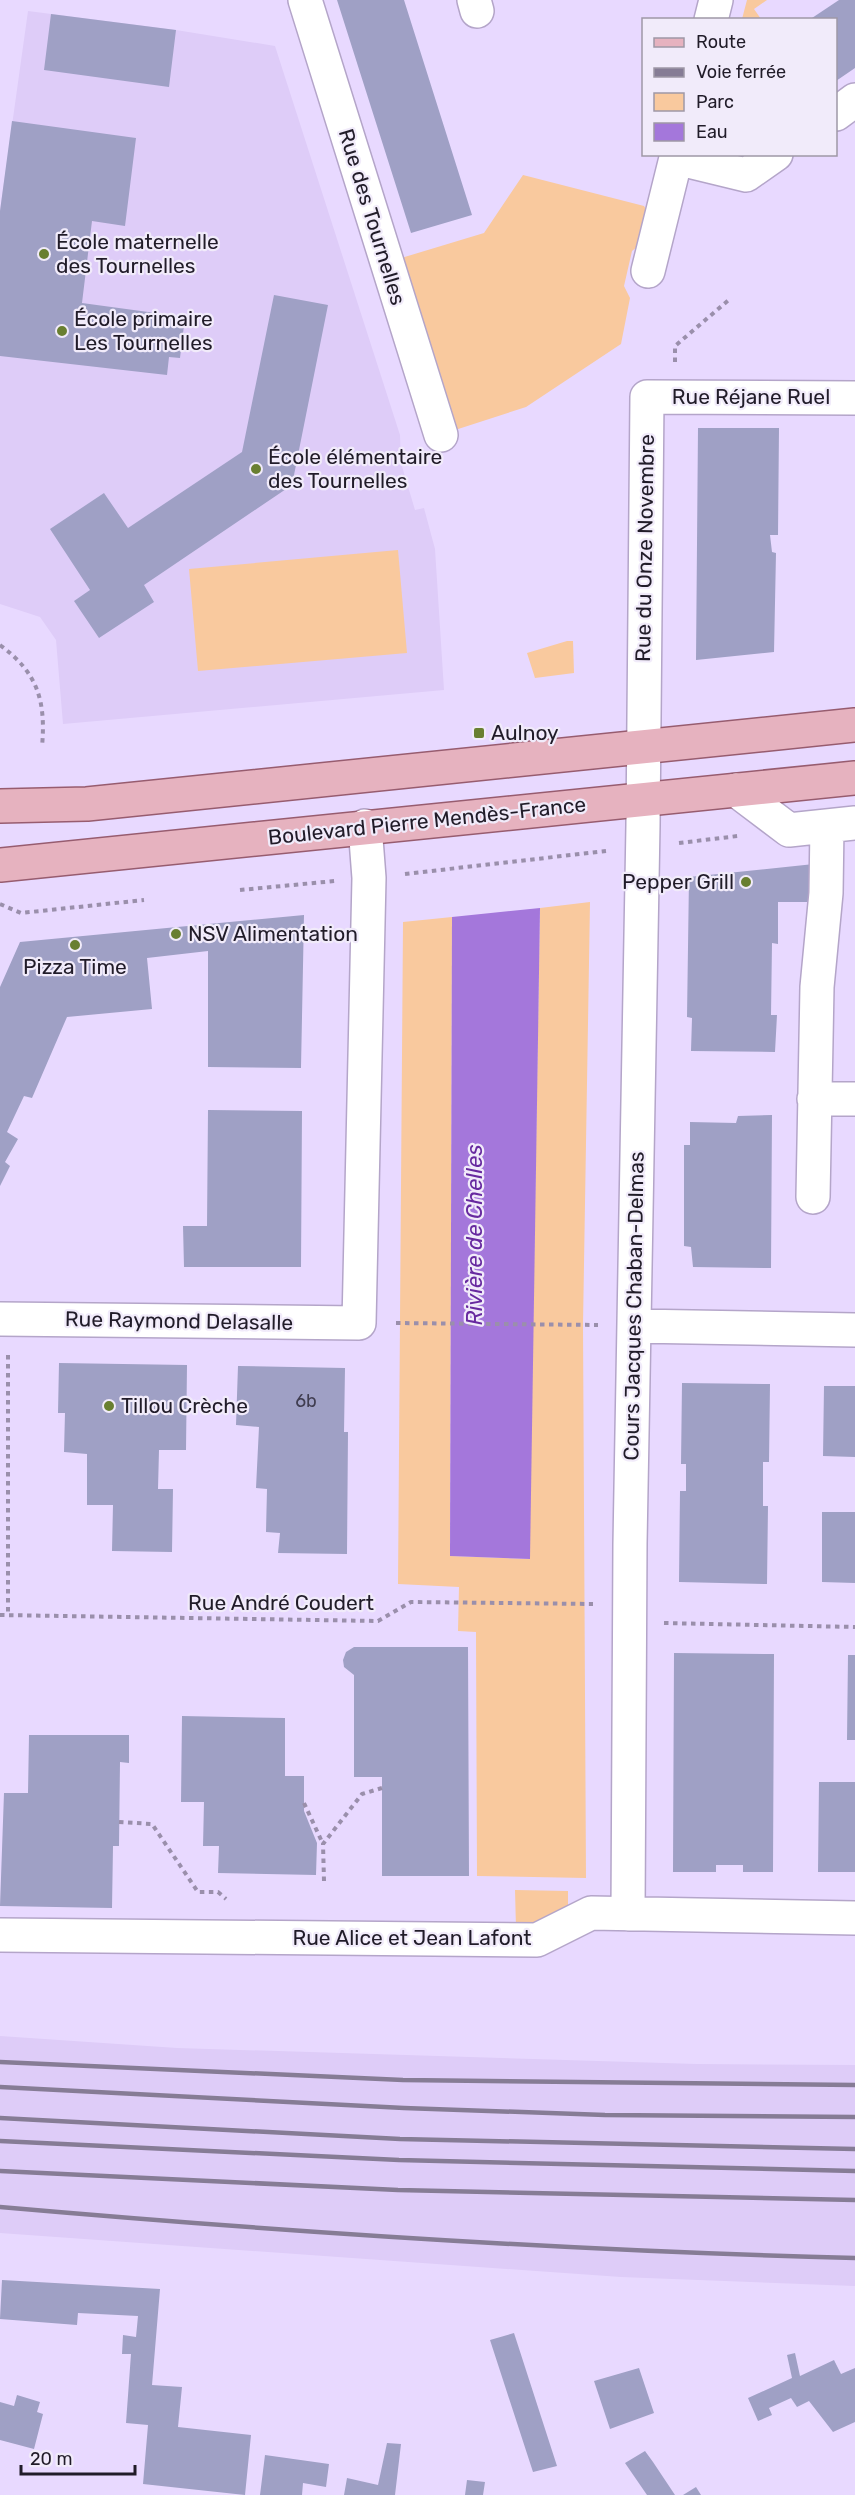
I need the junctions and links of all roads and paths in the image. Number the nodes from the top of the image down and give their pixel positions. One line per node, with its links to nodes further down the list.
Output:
1 (305, 0): 12 (street, Rue des Tournelles)
2 (716, 0): 3 (street)
3 (712, 18)
4 (855, 100): 5 (street)
5 (837, 113)
6 (677, 156): 7 (street); 8 (street)
7 (773, 156)
8 (648, 271)
9 (731, 298): 10 (path)
10 (661, 397): 11 (street, Rue Réjane Ruel); 14 (street, Rue du Onze Novembre)
11 (855, 398)
12 (441, 435)
13 (0, 645): 16 (path)
14 (643, 698): 17 (street, Cours Jacques Chaban-Delmas)
15 (855, 725): 17 (main road)
16 (42, 747)
17 (643, 747): 20 (street, Cours Jacques Chaban-Delmas); 21 (main road)
18 (855, 778): 19 (main road, Boulevard Pierre Mendès-France)
19 (736, 790): 20 (main road, Boulevard Pierre Mendès-France); 24 (street)
20 (643, 799): 23 (main road, Boulevard Pierre Mendès-France); 38 (street, Cours Jacques Chaban-Delmas)
21 (0, 806)
22 (841, 825): 24 (street); 32 (street)
23 (365, 826): 27 (main road, Boulevard Pierre Mendès-France); 28 (street)
24 (789, 830): 25 (path)
25 (669, 844)
26 (616, 850): 28 (path)
27 (0, 865)
28 (369, 878): 29 (path); 35 (street, Rue Raymond Delasalle)
29 (240, 890)
30 (144, 900): 31 (path)
31 (0, 904)
32 (814, 1099): 33 (street); 34 (street)
33 (855, 1100)
34 (813, 1197)
35 (4, 1319): 41 (path)
36 (399, 1323): 37 (path)
37 (583, 1325)
38 (635, 1326): 39 (street); 42 (street, Cours Jacques Chaban-Delmas)
39 (855, 1330)
40 (0, 1359): 41 (path)
41 (8, 1359): 44 (path)
42 (630, 1613): 44 (path, Rue André Coudert); 45 (path, Rue André Coudert); 52 (street, Cours Jacques Chaban-Delmas)
43 (0, 1615): 44 (path, Rue André Coudert)
44 (8, 1615)
45 (855, 1627)
46 (382, 1788): 49 (path)
47 (304, 1803): 49 (path)
48 (119, 1822): 51 (path)
49 (323, 1844): 50 (path)
50 (324, 1881)
51 (226, 1899)
52 (628, 1914): 53 (street, Rue Alice et Jean Lafont); 54 (street, Rue Alice et Jean Lafont)
53 (855, 1918)
54 (0, 1935)

